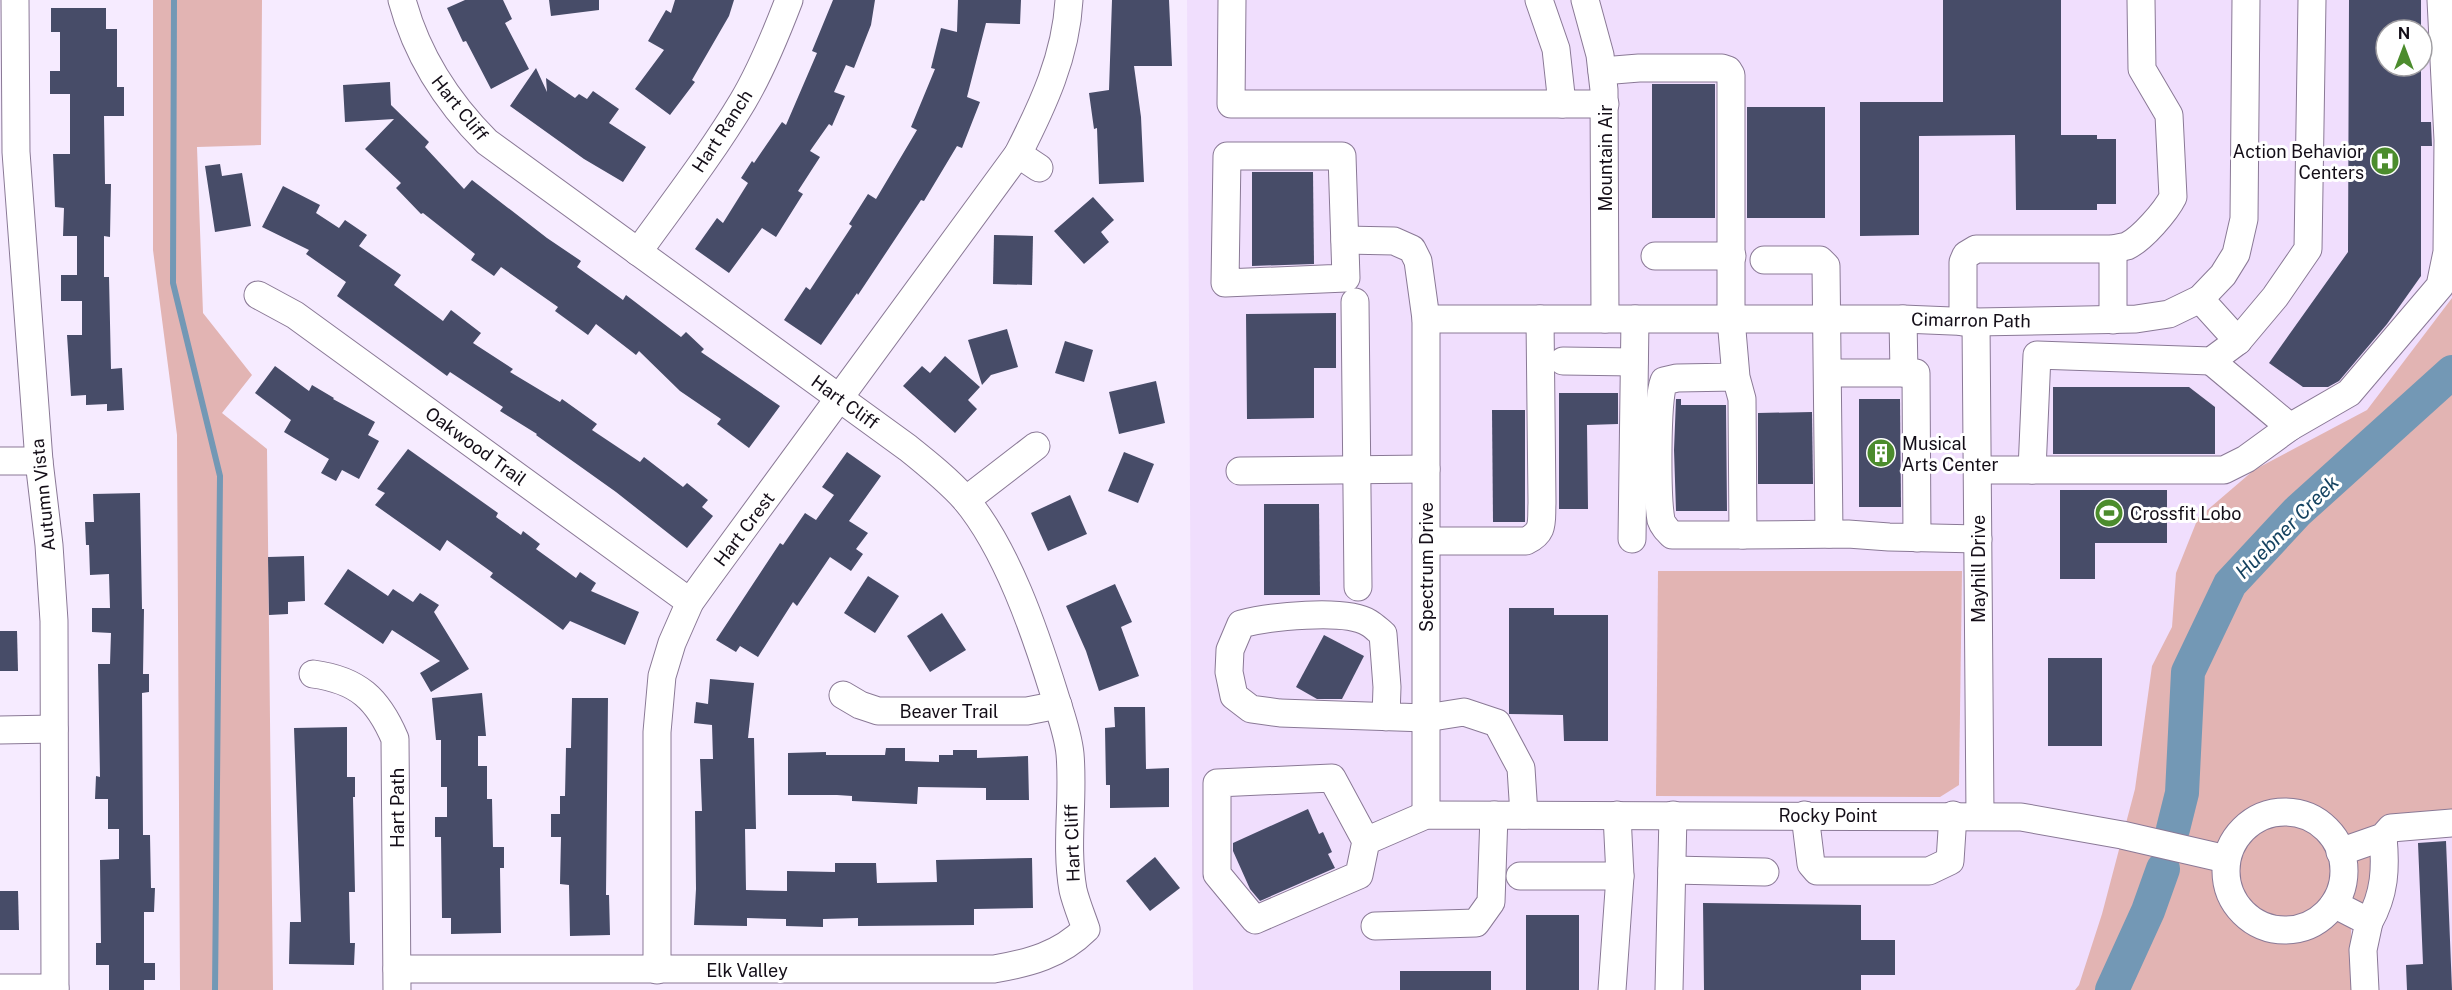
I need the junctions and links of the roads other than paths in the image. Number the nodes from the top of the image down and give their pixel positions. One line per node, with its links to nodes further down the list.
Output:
1 (15, 0): 44 (street, Autumn Vista)
2 (402, 0): 17 (street, Hart Cliff)
3 (789, 0): 17 (street, Hart Ranch)
4 (1069, 0): 40 (street, Hart Crest)
5 (1232, 0): 13 (street)
6 (1539, 0): 13 (street)
7 (1585, 0): 12 (street, Mountain Air)
8 (2141, 0): 16 (street)
9 (2246, 0): 22 (street, Cimarron Path)
10 (2312, 0): 33 (street)
11 (2441, 0): 41 (street)
12 (1602, 71): 14 (street, Mountain Air); 19 (street)
13 (1562, 104): 14 (street)
14 (1605, 104): 26 (street, Mountain Air)
15 (1345, 240): 15 (street); 24 (street, Spectrum Drive)
16 (2113, 249): 31 (street); 32 (street, Mayhill Drive)
17 (638, 252): 40 (street, Hart Cliff)
18 (1655, 256): 19 (street)
19 (1732, 256): 28 (street)
20 (1764, 260): 29 (street)
21 (258, 295): 58 (street, Oakwood Trail)
22 (2200, 299): 31 (street, Cimarron Path); 33 (street)
23 (1355, 302): 45 (street)
24 (1426, 319): 25 (street, Cimarron Path); 46 (street, Spectrum Drive)
25 (1540, 319): 26 (street, Cimarron Path); 56 (street)
26 (1605, 319): 27 (street, Cimarron Path)
27 (1635, 319): 28 (street, Cimarron Path); 36 (street)
28 (1731, 319): 29 (street, Cimarron Path); 39 (street)
29 (1828, 319): 30 (street, Cimarron Path); 37 (street)
30 (1903, 319): 32 (street, Cimarron Path); 38 (street)
31 (2113, 320): 32 (street, Cimarron Path)
32 (1970, 322): 47 (street, Mayhill Drive)
33 (2238, 341): 35 (street)
34 (1563, 361): 36 (street)
35 (2211, 361): 41 (street); 48 (street)
36 (1634, 362): 54 (street)
37 (1829, 373): 38 (street); 51 (street)
38 (1904, 373): 53 (street)
39 (1736, 377): 52 (street); 52 (street)
40 (841, 398): 50 (street, Hart Cliff); 58 (street, Hart Crest)
41 (2290, 427): 48 (street)
42 (1036, 446): 50 (street)
43 (0, 461): 44 (street)
44 (39, 461): 64 (street, Autumn Vista)
45 (1358, 469): 46 (street); 49 (street); 57 (street)
46 (1426, 469): 56 (street, Spectrum Drive)
47 (1978, 470): 48 (street); 55 (street, Mayhill Drive)
48 (2032, 470)
49 (1240, 471)
50 (966, 500): 61 (street, Hart Cliff)
51 (1829, 534): 52 (street); 53 (street)
52 (1743, 535)
53 (1917, 538): 55 (street)
54 (1632, 539)
55 (1978, 539): 73 (street, Mayhill Drive)
56 (1426, 541): 63 (street, Spectrum Drive)
57 (1358, 587)
58 (690, 602): 87 (street, Hart Crest)
59 (313, 674): 88 (street, Hart Path)
60 (843, 695): 61 (street, Beaver Trail)
61 (1058, 705): 86 (street, Hart Cliff)
62 (1386, 717): 62 (street); 63 (street)
63 (1426, 718): 66 (street, Spectrum Drive); 68 (street)
64 (54, 729): 65 (street); 90 (street, Autumn Vista)
65 (0, 730)
66 (1426, 815): 67 (street, Rocky Point); 76 (street)
67 (1494, 815): 68 (street, Rocky Point); 85 (street)
68 (1524, 815): 69 (street, Rocky Point)
69 (1617, 815): 70 (street, Rocky Point); 82 (street)
70 (1673, 815): 71 (street, Rocky Point); 79 (street)
71 (1804, 815): 72 (street, Rocky Point); 72 (street)
72 (1953, 815): 73 (street, Rocky Point)
73 (1980, 815): 78 (street, Rocky Point)
74 (2452, 823): 75 (street)
75 (2384, 837): 77 (street); 84 (street)
76 (1366, 841): 76 (street)
77 (2340, 852): 78 (street); 83 (street)
78 (2226, 859): 83 (street)
79 (1672, 870): 80 (street); 92 (street)
80 (1765, 872)
81 (1520, 876): 82 (street)
82 (1620, 876): 91 (street)
83 (2334, 904): 84 (street)
84 (2369, 922): 93 (street)
85 (1375, 926)
86 (1086, 929): 87 (street, Elk Valley)
87 (657, 970): 88 (street, Elk Valley)
88 (397, 979)
89 (0, 988): 90 (street)
90 (55, 989)
91 (1612, 990)
92 (1669, 990)
93 (2365, 990)

